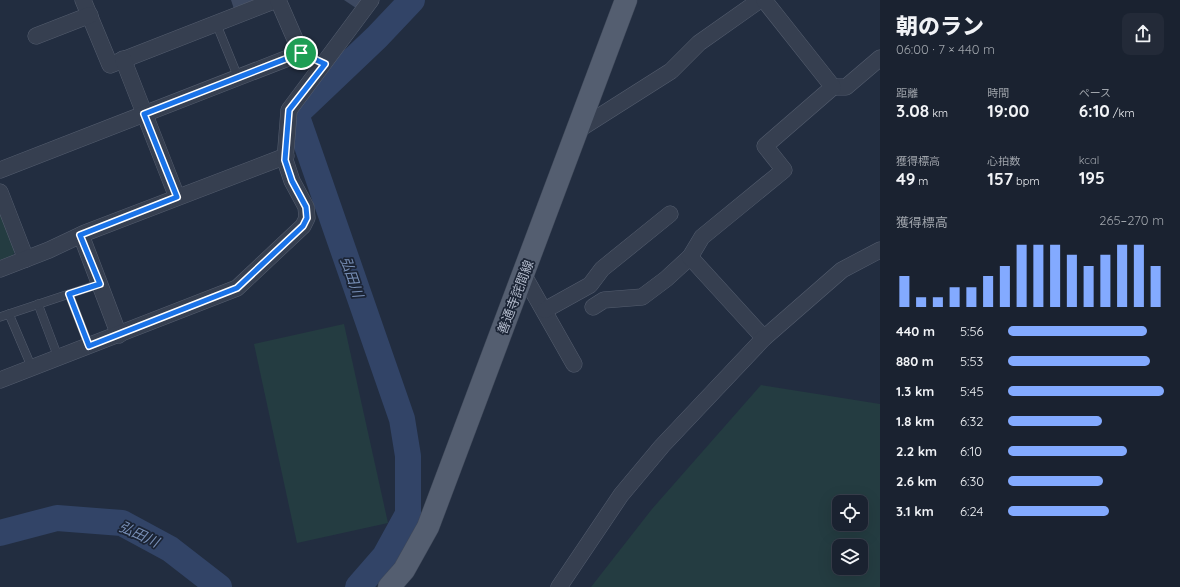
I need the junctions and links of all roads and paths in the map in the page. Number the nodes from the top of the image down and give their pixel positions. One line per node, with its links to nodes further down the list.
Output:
1 (83, 0): 7 (street)
2 (277, 0): 8 (street); 10 (street)
3 (371, 0): 13 (street)
4 (626, 0): 17 (main road, 善通寺詫間線)
5 (760, 0): 17 (street)
6 (764, 0): 15 (street)
7 (90, 15): 9 (street); 12 (street)
8 (216, 23): 12 (street); 14 (lane)
9 (36, 36)
10 (301, 53): 13 (street); 14 (street)
11 (880, 58): 15 (street)
12 (123, 59): 16 (street)
13 (325, 64): 18 (street)
14 (238, 77): 16 (street)
15 (833, 87): 25 (street)
16 (144, 114): 19 (street); 21 (street)
17 (578, 130): 28 (main road, 善通寺詫間線)
18 (286, 156): 21 (street); 36 (street)
19 (0, 170)
20 (0, 192): 26 (street)
21 (177, 197): 23 (street)
22 (670, 214): 33 (street)
23 (80, 235): 26 (street); 29 (street)
24 (880, 250): 37 (street)
25 (690, 257): 32 (street); 37 (street)
26 (26, 259): 27 (street)
27 (0, 269)
28 (523, 274): 33 (street); 43 (main road, 善通寺詫間線)
29 (100, 284): 30 (lane); 36 (street)
30 (69, 294): 31 (lane); 38 (lane)
31 (38, 304): 34 (lane); 39 (lane)
32 (593, 307)
33 (545, 310): 40 (street)
34 (9, 314): 35 (lane); 41 (lane)
35 (0, 317)
36 (119, 335): 38 (street)
37 (764, 338): 44 (street)
38 (89, 346): 39 (street)
39 (58, 357): 41 (street)
40 (574, 364)
41 (32, 368): 42 (street)
42 (0, 380)
43 (389, 587)
44 (559, 587)

